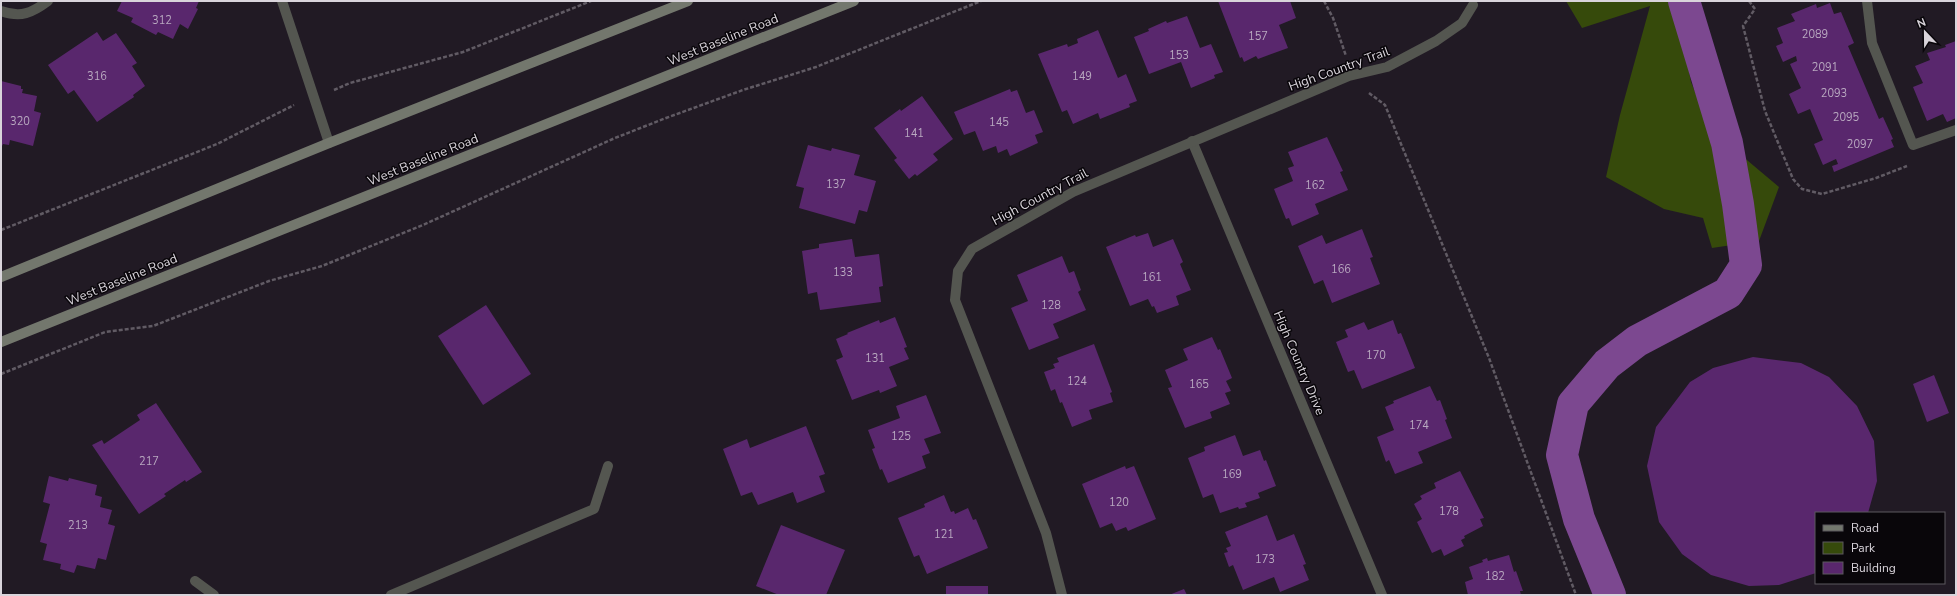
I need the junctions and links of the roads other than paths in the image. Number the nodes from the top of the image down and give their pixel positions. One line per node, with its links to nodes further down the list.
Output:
1 (48, 1): 7 (street)
2 (282, 1): 10 (street)
3 (688, 1): 10 (main road)
4 (854, 1): 12 (main road, West Baseline Road)
5 (1867, 1): 8 (street)
6 (1473, 5): 9 (street, High Country Trail)
7 (1, 11)
8 (1956, 130)
9 (1192, 141): 17 (street, High Country Trail); 18 (street, High Country Drive)
10 (329, 143): 11 (main road)
11 (1, 277)
12 (1, 342)
13 (608, 466): 16 (street)
14 (195, 581): 15 (street)
15 (214, 595)
16 (391, 595)
17 (1062, 595)
18 (1382, 595)

